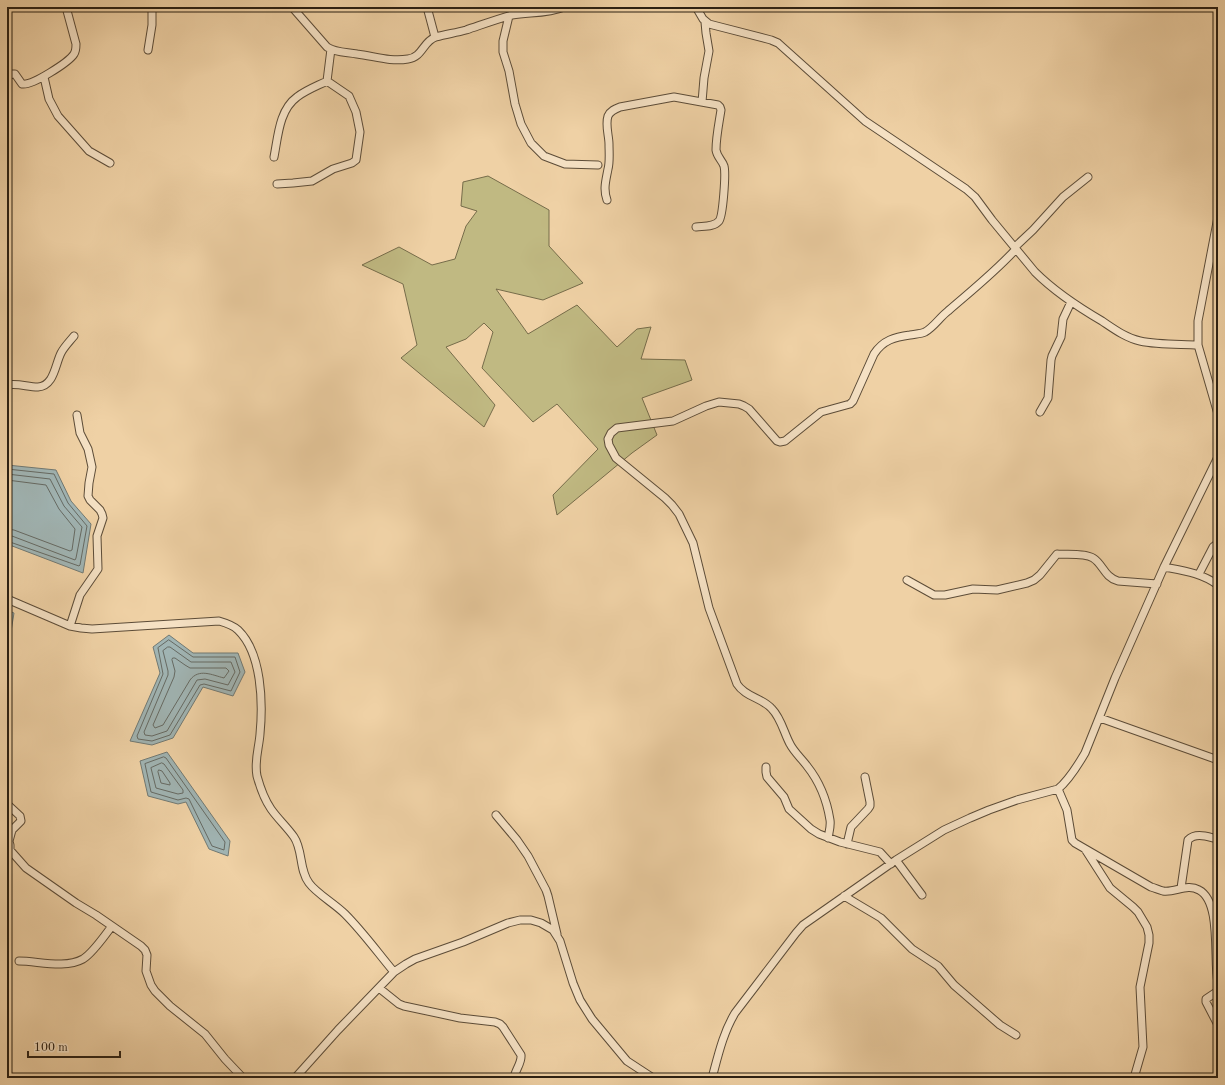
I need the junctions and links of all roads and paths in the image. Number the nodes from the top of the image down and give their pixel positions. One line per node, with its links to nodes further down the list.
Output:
1 (66, 7): 13 (street)
2 (152, 7): 11 (street)
3 (292, 7): 10 (street)
4 (428, 7): 9 (street)
5 (561, 7): 7 (street)
6 (696, 7): 8 (street)
7 (510, 16): 9 (street); 18 (street)
8 (705, 22): 15 (street); 24 (street)
9 (435, 37): 10 (street)
10 (331, 49): 14 (street)
11 (148, 50)
12 (7, 77): 13 (street)
13 (44, 77): 17 (street)
14 (327, 80): 16 (street); 20 (street)
15 (702, 102): 21 (street); 23 (street)
16 (274, 157)
17 (110, 163)
18 (598, 164)
19 (1088, 177): 24 (street)
20 (277, 184)
21 (607, 200)
22 (1218, 217): 27 (street)
23 (696, 227)
24 (1015, 248): 25 (street); 48 (street)
25 (1071, 302): 27 (street); 29 (street)
26 (74, 336): 28 (street)
27 (1198, 345): 30 (street)
28 (7, 385)
29 (1040, 412)
30 (1218, 414)
31 (77, 415): 40 (street)
32 (1218, 457): 34 (street)
33 (1218, 543): 35 (street)
34 (1164, 567): 35 (street); 37 (street)
35 (1199, 574): 38 (street)
36 (907, 580): 37 (street)
37 (1157, 584): 41 (street)
38 (1218, 585)
39 (7, 599): 40 (street)
40 (70, 626): 59 (street)
41 (1100, 718): 42 (street); 45 (street)
42 (1218, 760)
43 (766, 767): 48 (street)
44 (865, 777): 50 (street)
45 (1058, 789): 51 (street); 52 (street)
46 (7, 804): 56 (street)
47 (496, 815): 57 (street)
48 (828, 838): 50 (street)
49 (1218, 839): 53 (street)
50 (846, 844): 52 (street)
51 (1084, 849): 53 (street); 70 (street)
52 (894, 862): 54 (street); 55 (street)
53 (1181, 888): 60 (street)
54 (922, 895)
55 (844, 896): 64 (street); 69 (street)
56 (112, 926): 58 (street); 65 (street)
57 (557, 934): 59 (street); 68 (street)
58 (19, 961)
59 (394, 972): 61 (street)
60 (1218, 983)
61 (379, 988): 66 (street); 67 (street)
62 (1218, 991): 63 (street)
63 (1218, 1025)
64 (1016, 1035)
65 (243, 1078)
66 (295, 1078)
67 (514, 1078)
68 (653, 1078)
69 (712, 1078)
70 (1134, 1078)

